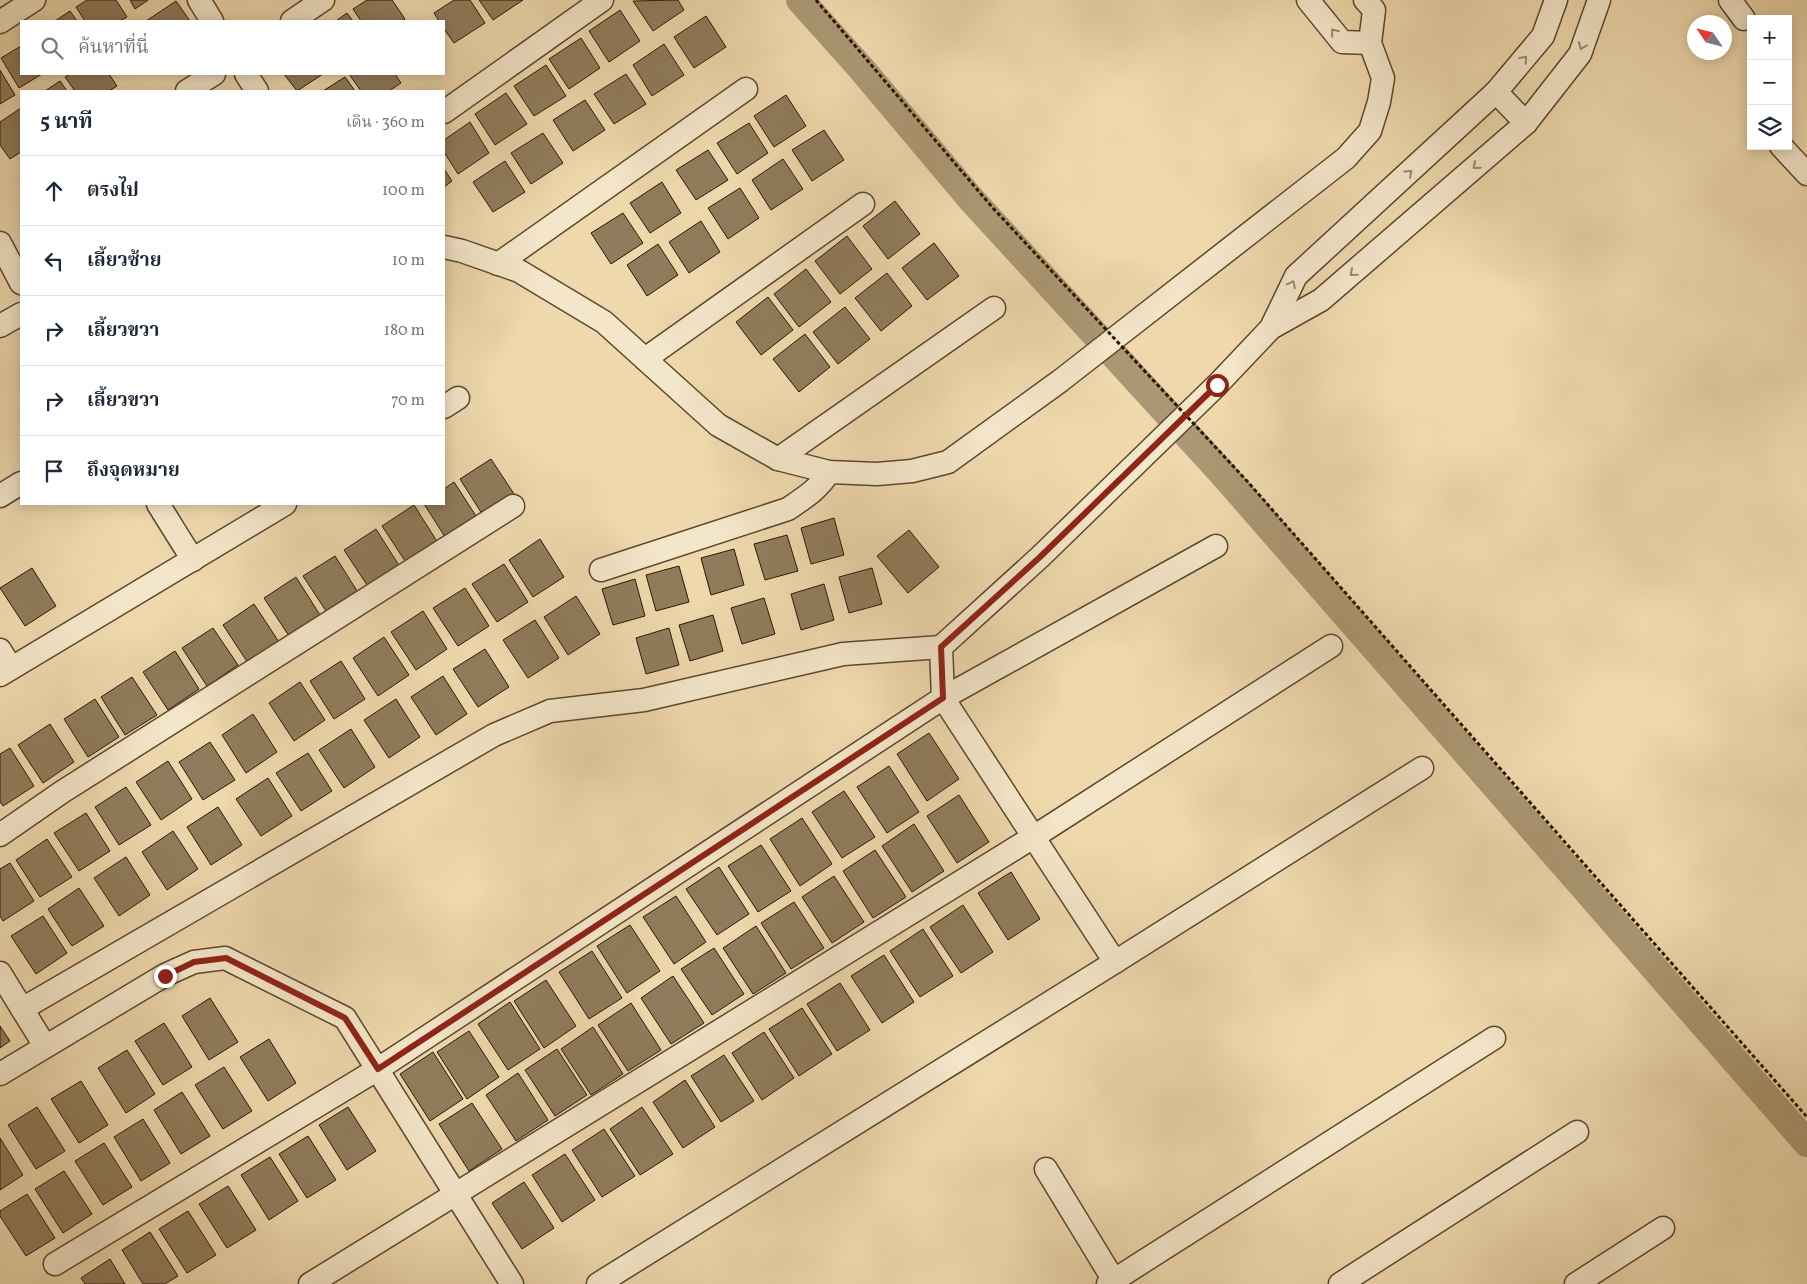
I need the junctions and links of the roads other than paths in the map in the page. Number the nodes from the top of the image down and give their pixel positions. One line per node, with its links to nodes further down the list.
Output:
1 (34, 0): 13 (street)
2 (199, 0): 11 (street)
3 (323, 0): 12 (street)
4 (602, 0): 21 (street)
5 (1308, 0): 14 (street, one-way to 5)
6 (1365, 0): 14 (street)
7 (1556, 0): 20 (street, one-way to 7)
8 (1599, 0): 22 (street, one-way to 22)
9 (1730, 0): 10 (street)
10 (1744, 18)
11 (211, 20)
12 (293, 20)
13 (0, 22)
14 (1370, 43): 36 (street)
15 (212, 75): 18 (street)
16 (247, 75): 19 (street)
17 (746, 89): 28 (street)
18 (189, 90)
19 (256, 90)
20 (1496, 92): 22 (street); 33 (street, one-way to 20)
21 (445, 111)
22 (1526, 123): 33 (street, one-way to 33)
23 (1785, 150): 24 (street)
24 (1807, 174)
25 (863, 204): 34 (street)
26 (0, 243): 29 (street)
27 (445, 247): 28 (street)
28 (498, 264): 34 (street)
29 (20, 281)
30 (994, 308): 35 (street)
31 (20, 315): 32 (street)
32 (0, 326)
33 (1270, 328): 46 (street)
34 (645, 359): 35 (street)
35 (778, 458): 36 (street)
36 (828, 472): 44 (street)
37 (20, 484): 38 (street)
38 (0, 496)
39 (159, 505): 43 (street)
40 (283, 505): 43 (street)
41 (513, 506): 50 (street)
42 (1216, 546): 48 (street)
43 (193, 560): 47 (street)
44 (602, 570)
45 (1331, 646): 51 (street)
46 (941, 647): 48 (street); 54 (street)
47 (4, 664)
48 (943, 698): 51 (street); 57 (street)
49 (1422, 768): 52 (street)
50 (0, 835)
51 (1035, 836): 52 (street); 61 (street)
52 (1115, 962): 67 (street)
53 (0, 973): 54 (street)
54 (22, 1009): 56 (street)
55 (1494, 1038): 64 (street)
56 (44, 1046): 57 (street); 58 (street)
57 (378, 1069): 61 (street); 63 (street)
58 (0, 1074)
59 (1577, 1132): 68 (street)
60 (1046, 1169): 64 (street)
61 (456, 1193): 65 (street); 66 (street)
62 (1663, 1228): 69 (street)
63 (55, 1264)
64 (1113, 1283)
65 (310, 1284)
66 (512, 1284)
67 (598, 1284)
68 (1340, 1284)
69 (1576, 1284)

